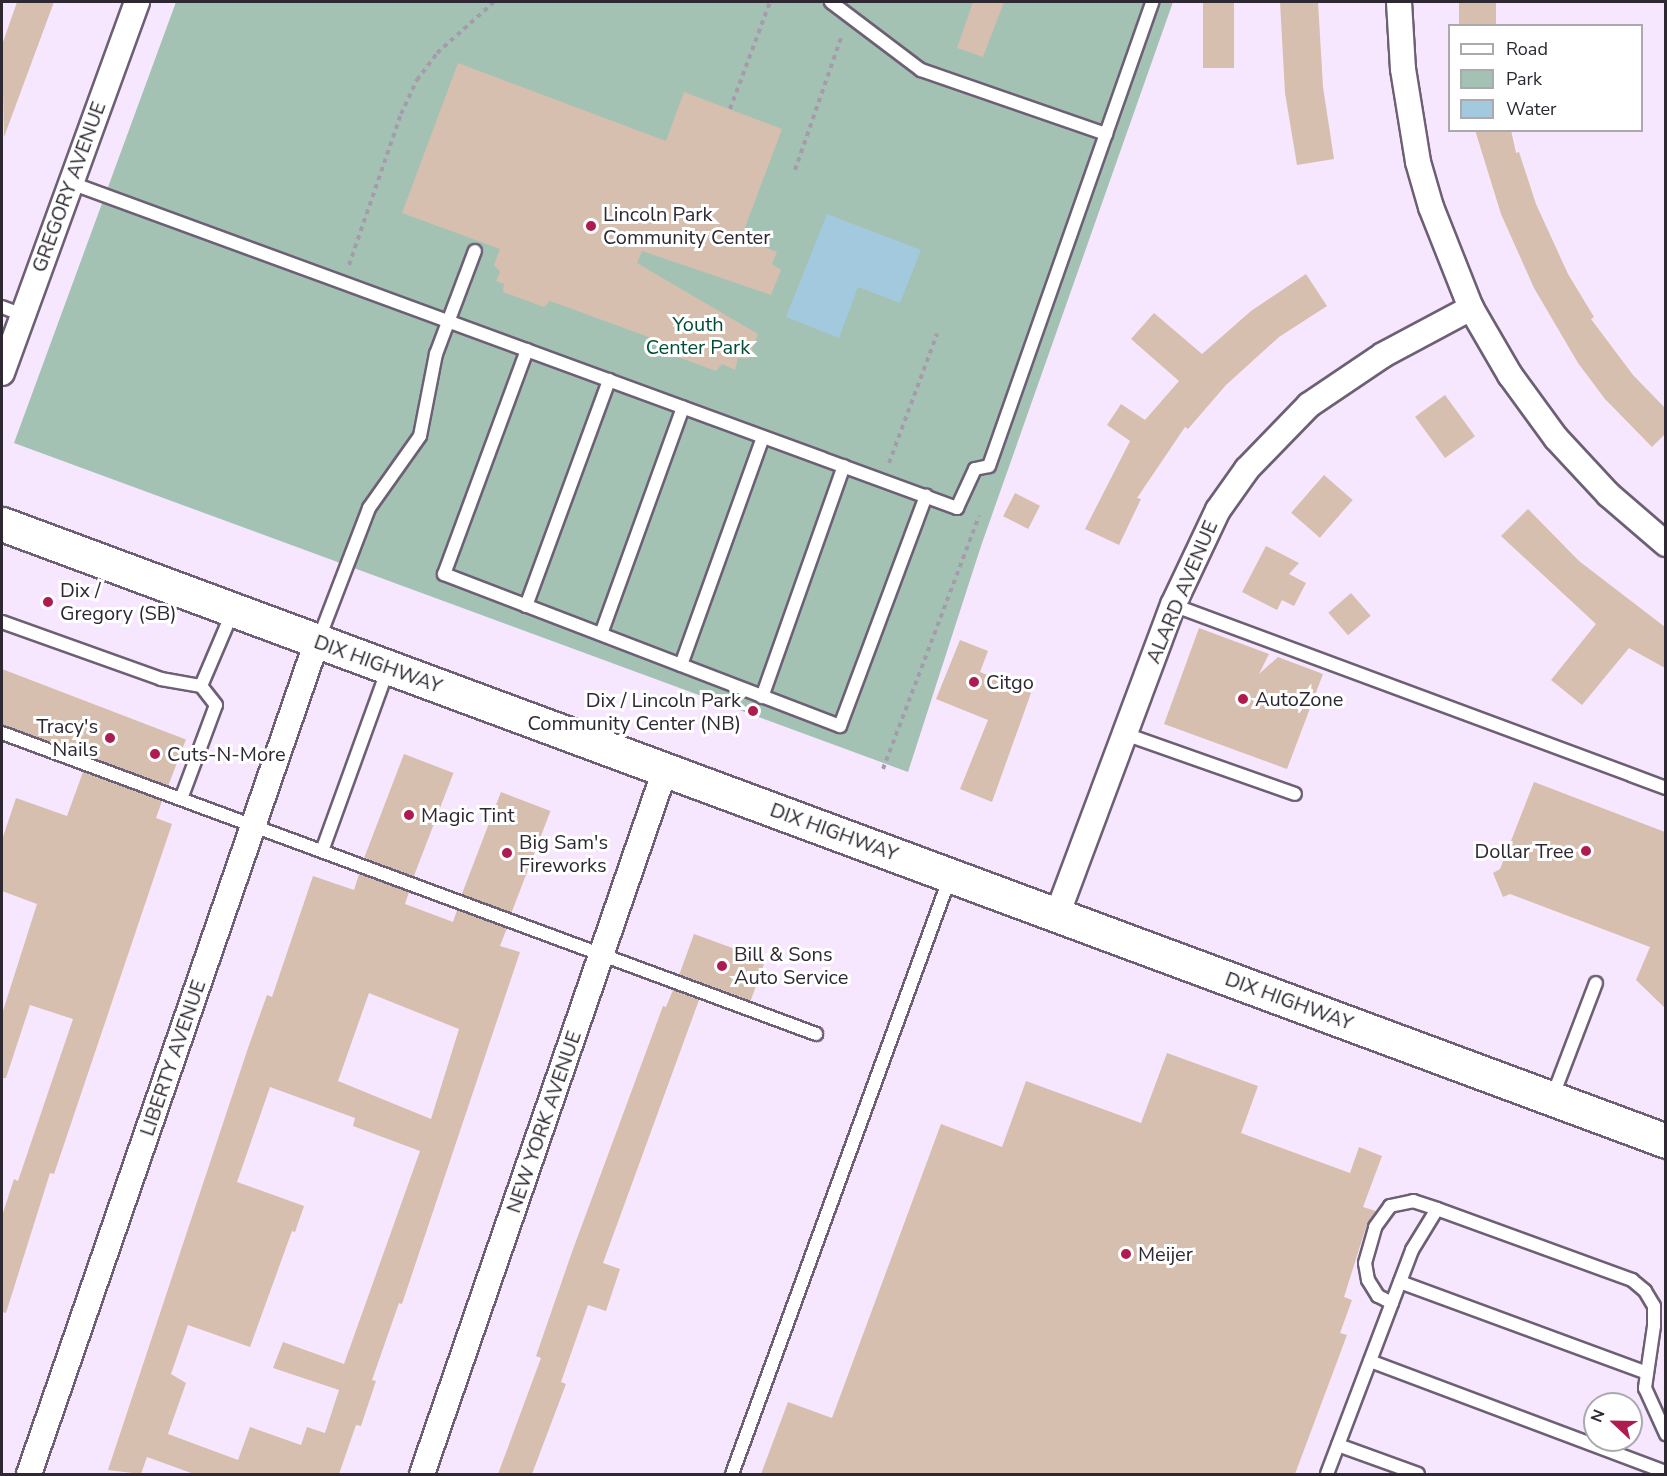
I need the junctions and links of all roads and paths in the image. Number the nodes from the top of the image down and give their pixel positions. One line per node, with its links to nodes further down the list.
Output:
1 (137, 2): 11 (street, GREGORY AVENUE)
2 (494, 2): 13 (path)
3 (770, 2): 8 (path)
4 (831, 2): 7 (lane)
5 (1152, 2): 9 (lane)
6 (1399, 2): 14 (street)
7 (849, 16): 9 (lane); 10 (path)
8 (730, 109)
9 (1106, 134): 25 (lane)
10 (795, 170)
11 (71, 183): 13 (lane); 15 (street, GREGORY AVENUE)
12 (475, 251): 16 (lane)
13 (343, 282): 16 (lane)
14 (1472, 308): 27 (street); 28 (street, ALARD AVENUE)
15 (12, 311): 19 (street, GREGORY AVENUE)
16 (448, 321): 18 (lane); 33 (lane)
17 (937, 334): 23 (path)
18 (526, 350): 20 (lane); 29 (lane)
19 (2, 373)
20 (609, 380): 21 (lane); 29 (lane)
21 (683, 407): 22 (lane); 32 (lane)
22 (763, 437): 24 (lane); 34 (lane)
23 (889, 463)
24 (844, 466): 25 (lane); 37 (lane)
25 (926, 496): 37 (lane)
26 (2, 524): 30 (main road, DIX HIGHWAY)
27 (1665, 544)
28 (1173, 605): 39 (street, ALARD AVENUE); 41 (lane)
29 (526, 606): 32 (lane)
30 (233, 610): 33 (main road, DIX HIGHWAY); 36 (lane)
31 (2, 622): 36 (lane)
32 (601, 634): 34 (lane)
33 (318, 641): 35 (main road, DIX HIGHWAY); 44 (street, LIBERTY AVENUE)
34 (681, 665): 37 (lane)
35 (388, 668): 40 (main road, DIX HIGHWAY); 45 (lane)
36 (201, 686): 43 (lane)
37 (762, 697)
38 (2, 733): 43 (lane)
39 (1125, 734): 42 (lane); 47 (street, ALARD AVENUE)
40 (665, 770): 46 (main road, DIX HIGHWAY); 48 (street, NEW YORK AVENUE)
41 (1665, 788)
42 (1295, 794)
43 (181, 799): 44 (lane)
44 (254, 826): 45 (lane); 61 (street, LIBERTY AVENUE)
45 (322, 851): 48 (lane)
46 (951, 876): 47 (main road, DIX HIGHWAY); 63 (lane)
47 (1057, 915): 51 (main road, DIX HIGHWAY)
48 (602, 954): 50 (lane); 62 (street, NEW YORK AVENUE)
49 (1596, 983): 51 (lane)
50 (816, 1034)
51 (1552, 1099): 52 (main road, DIX HIGHWAY)
52 (1665, 1141)
53 (1437, 1209): 54 (lane); 55 (lane); 57 (lane)
54 (1400, 1282): 55 (lane); 57 (lane)
55 (1392, 1303): 56 (lane)
56 (1370, 1361): 59 (lane); 60 (lane)
57 (1647, 1373): 58 (lane)
58 (1665, 1434)
59 (1338, 1445): 64 (lane); 65 (lane)
60 (1665, 1472)
61 (29, 1474)
62 (422, 1474)
63 (732, 1474)
64 (1327, 1474)
65 (1418, 1474)

